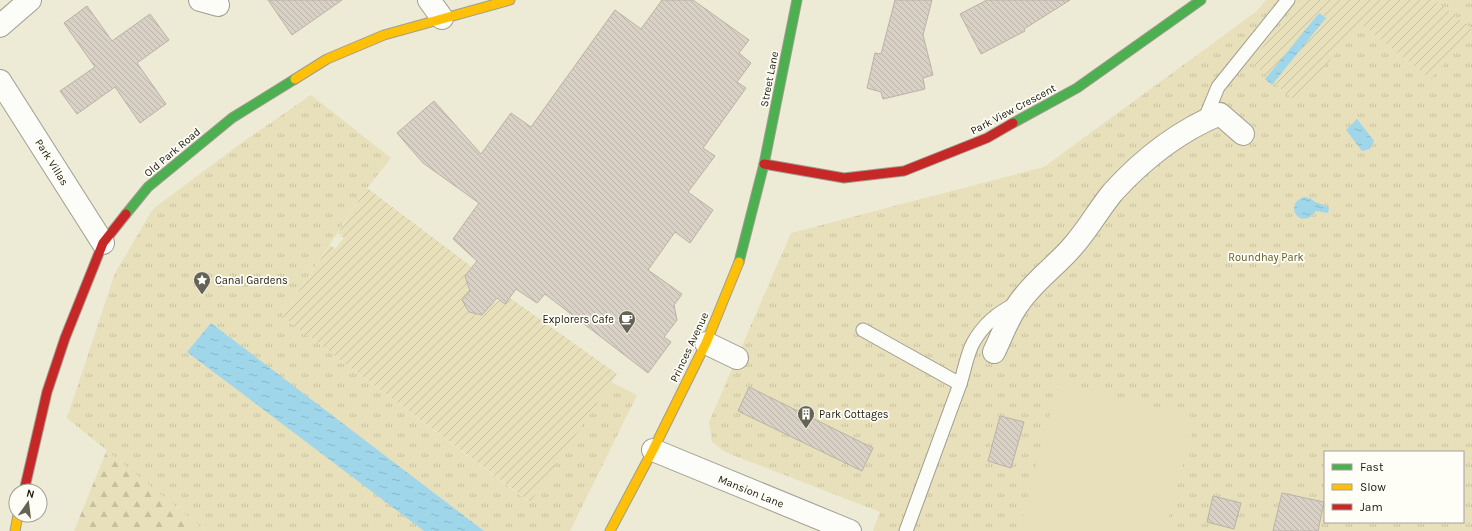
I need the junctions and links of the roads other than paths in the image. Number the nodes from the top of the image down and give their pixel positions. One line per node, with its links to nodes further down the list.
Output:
1 (30, 0): 8 (street)
2 (429, 0): 7 (street)
3 (510, 0): 7 (street, Old Park Road)
4 (797, 0): 12 (street, Street Lane)
5 (1201, 0): 12 (street, Park View Crescent)
6 (1288, 0): 10 (lane)
7 (442, 18): 13 (street, Old Park Road)
8 (0, 26)
9 (0, 81): 13 (street, Park Villas)
10 (1204, 121): 11 (street); 14 (street)
11 (1243, 134)
12 (764, 164): 16 (street, Princes Avenue)
13 (103, 243): 21 (street, Old Park Road)
14 (1018, 303): 17 (street); 19 (lane)
15 (863, 330): 19 (lane)
16 (706, 343): 18 (street); 20 (street, Princes Avenue)
17 (994, 352)
18 (737, 358)
19 (960, 384): 24 (lane)
20 (653, 450): 22 (street, Princes Avenue); 23 (street, Mansion Lane)
21 (26, 483)
22 (610, 531)
23 (850, 531)
24 (906, 531)

